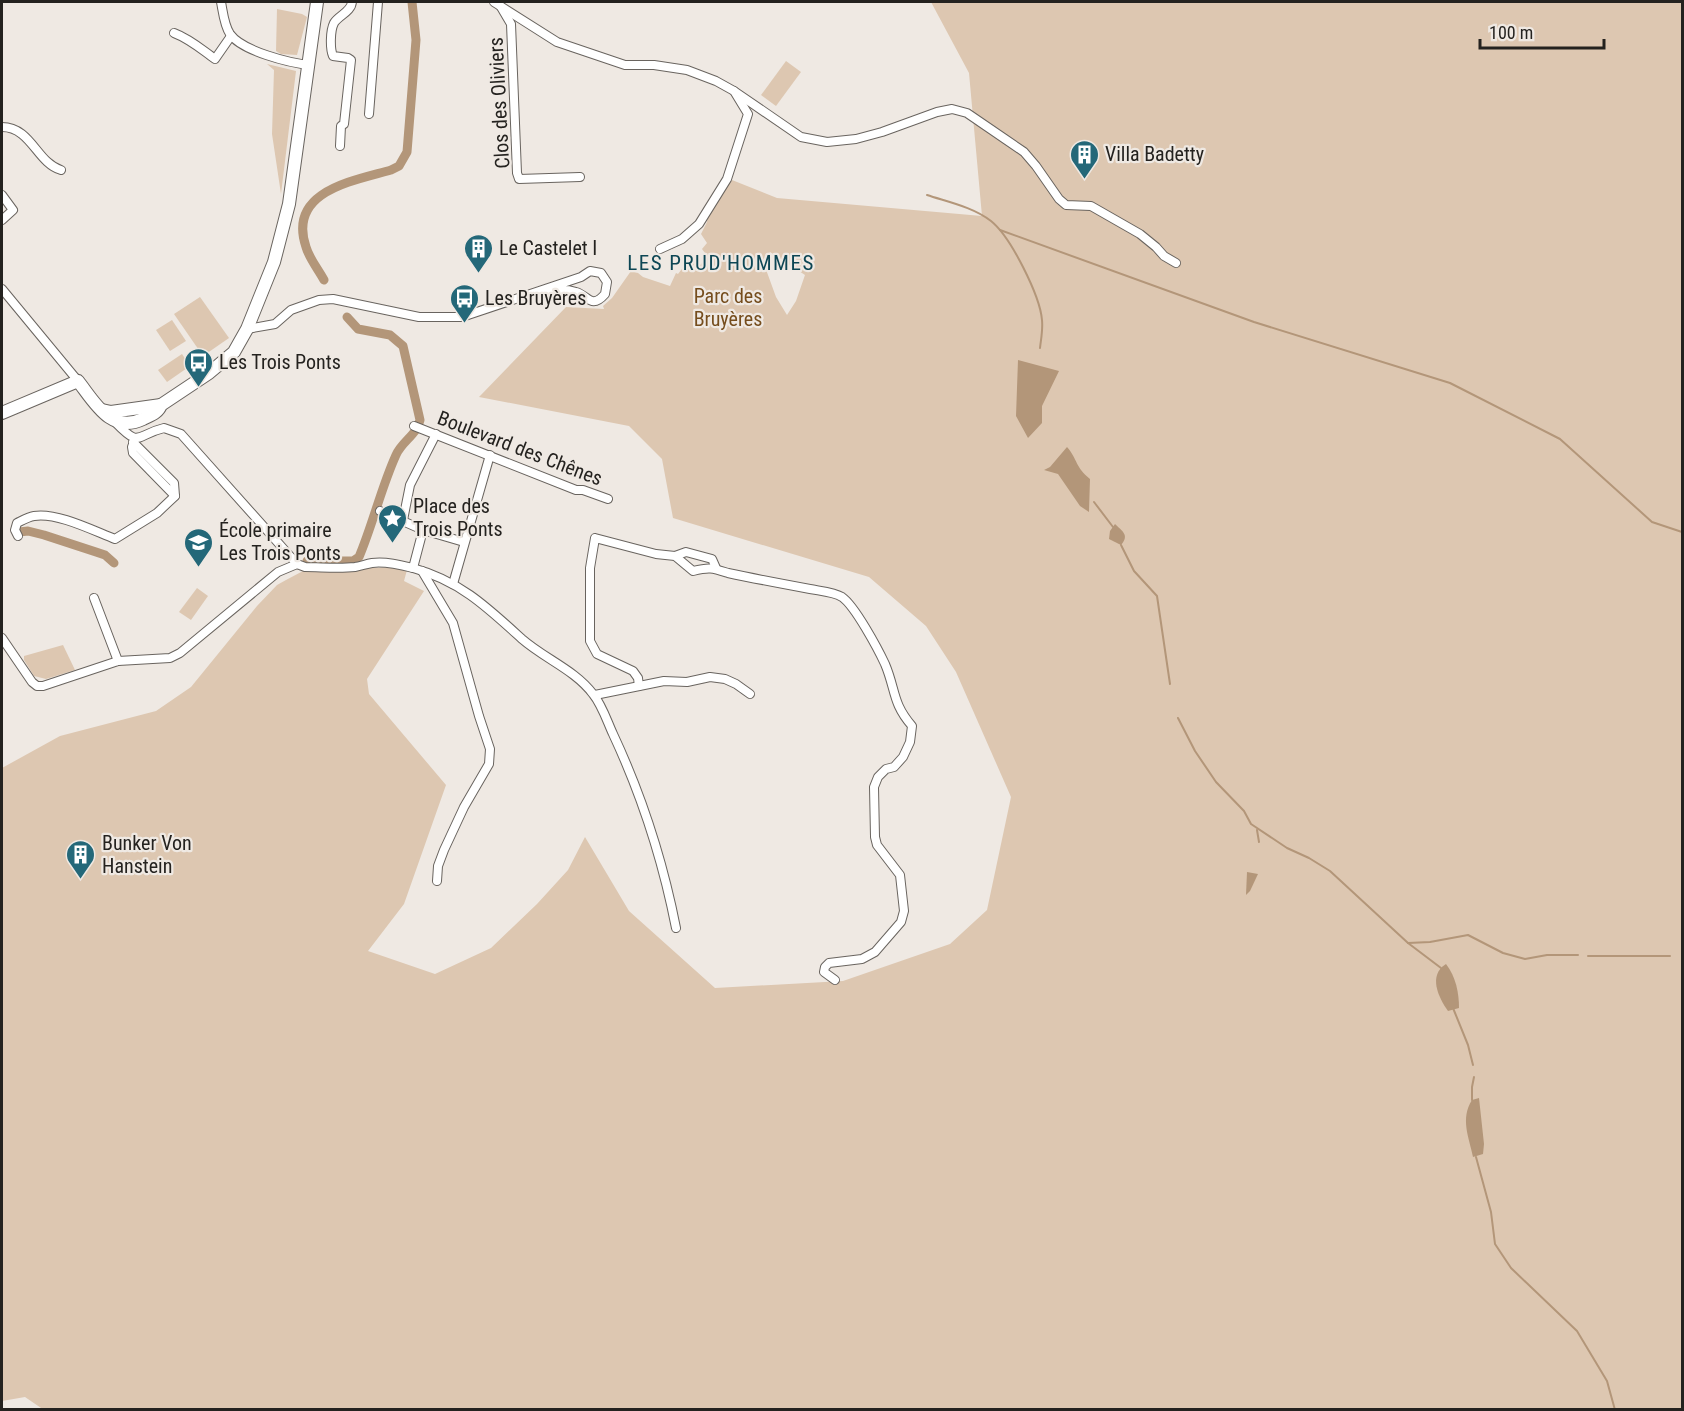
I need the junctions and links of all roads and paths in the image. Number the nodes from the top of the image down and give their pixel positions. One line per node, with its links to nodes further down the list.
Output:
1 (222, 2): 7 (street)
2 (352, 2): 12 (street)
3 (378, 2): 10 (street)
4 (496, 3): 9 (street); 14 (street, Clos des Oliviers)
5 (316, 6): 8 (street)
6 (174, 33): 7 (street)
7 (231, 36): 8 (street)
8 (306, 65): 23 (street)
9 (734, 91): 17 (street); 18 (street)
10 (369, 114)
11 (2, 127): 13 (street)
12 (340, 146)
13 (61, 170)
14 (580, 177)
15 (2, 195): 16 (street)
16 (2, 220)
17 (660, 249)
18 (1176, 263)
19 (581, 277): 21 (street); 22 (street); 22 (street)
20 (2, 289): 26 (street)
21 (540, 291): 22 (street); 24 (street)
22 (579, 292)
23 (252, 316): 24 (street); 25 (street)
24 (275, 324): 25 (street)
25 (247, 329): 27 (street)
26 (78, 381): 28 (street); 29 (street)
27 (161, 405): 28 (street); 30 (street)
28 (102, 410): 30 (street)
29 (2, 413)
30 (115, 422): 33 (street)
31 (417, 427): 32 (street, Boulevard des Chênes)
32 (436, 434): 34 (street, Boulevard des Chênes); 37 (street)
33 (134, 440): 39 (street); 42 (street)
34 (490, 455): 35 (street, Boulevard des Chênes); 40 (street)
35 (608, 499)
36 (380, 511): 37 (street)
37 (403, 520): 38 (street)
38 (423, 530): 40 (street); 43 (street)
39 (18, 536)
40 (464, 542): 46 (street)
41 (675, 556): 44 (street); 44 (street); 50 (street)
42 (297, 564): 43 (street); 49 (street)
43 (412, 568): 45 (street)
44 (716, 568): 55 (street)
45 (422, 571): 46 (street); 53 (street)
46 (453, 584): 52 (street)
47 (94, 598): 49 (street)
48 (2, 638): 49 (street)
49 (118, 661)
50 (639, 686): 51 (street); 52 (street)
51 (750, 694)
52 (595, 695): 54 (street)
53 (437, 881)
54 (676, 928)
55 (835, 980)

